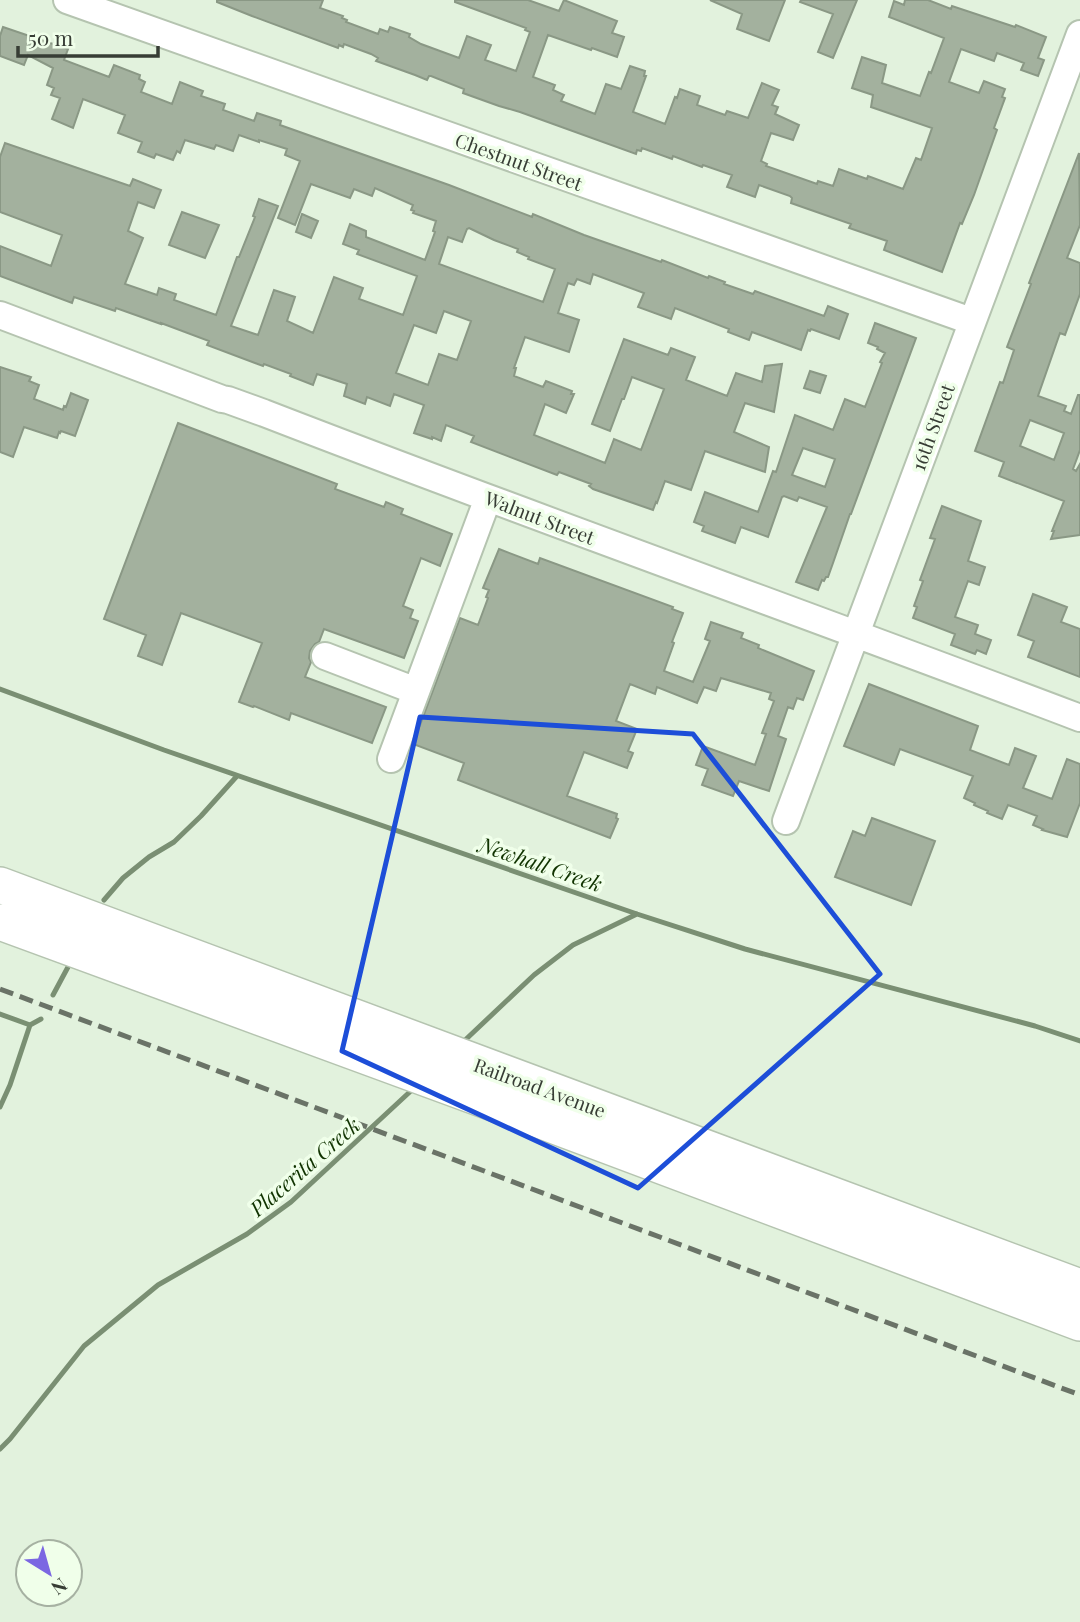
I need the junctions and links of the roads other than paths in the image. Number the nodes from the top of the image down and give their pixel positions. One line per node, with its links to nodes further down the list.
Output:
1 (67, 0): 4 (street, Chestnut Street)
2 (1080, 34): 4 (street, 16th Street)
3 (0, 315): 5 (street, Walnut Street)
4 (971, 321): 6 (street, 16th Street)
5 (488, 498): 6 (street, Walnut Street); 8 (street)
6 (856, 634): 9 (street, Walnut Street); 11 (street, 16th Street)
7 (325, 656): 8 (street)
8 (416, 691): 10 (street)
9 (1080, 718)
10 (391, 759)
11 (786, 821)
12 (0, 885): 14 (main road, Railroad Avenue)
13 (0, 922): 15 (main road, Railroad Avenue)
14 (1080, 1287)
15 (1080, 1323)

